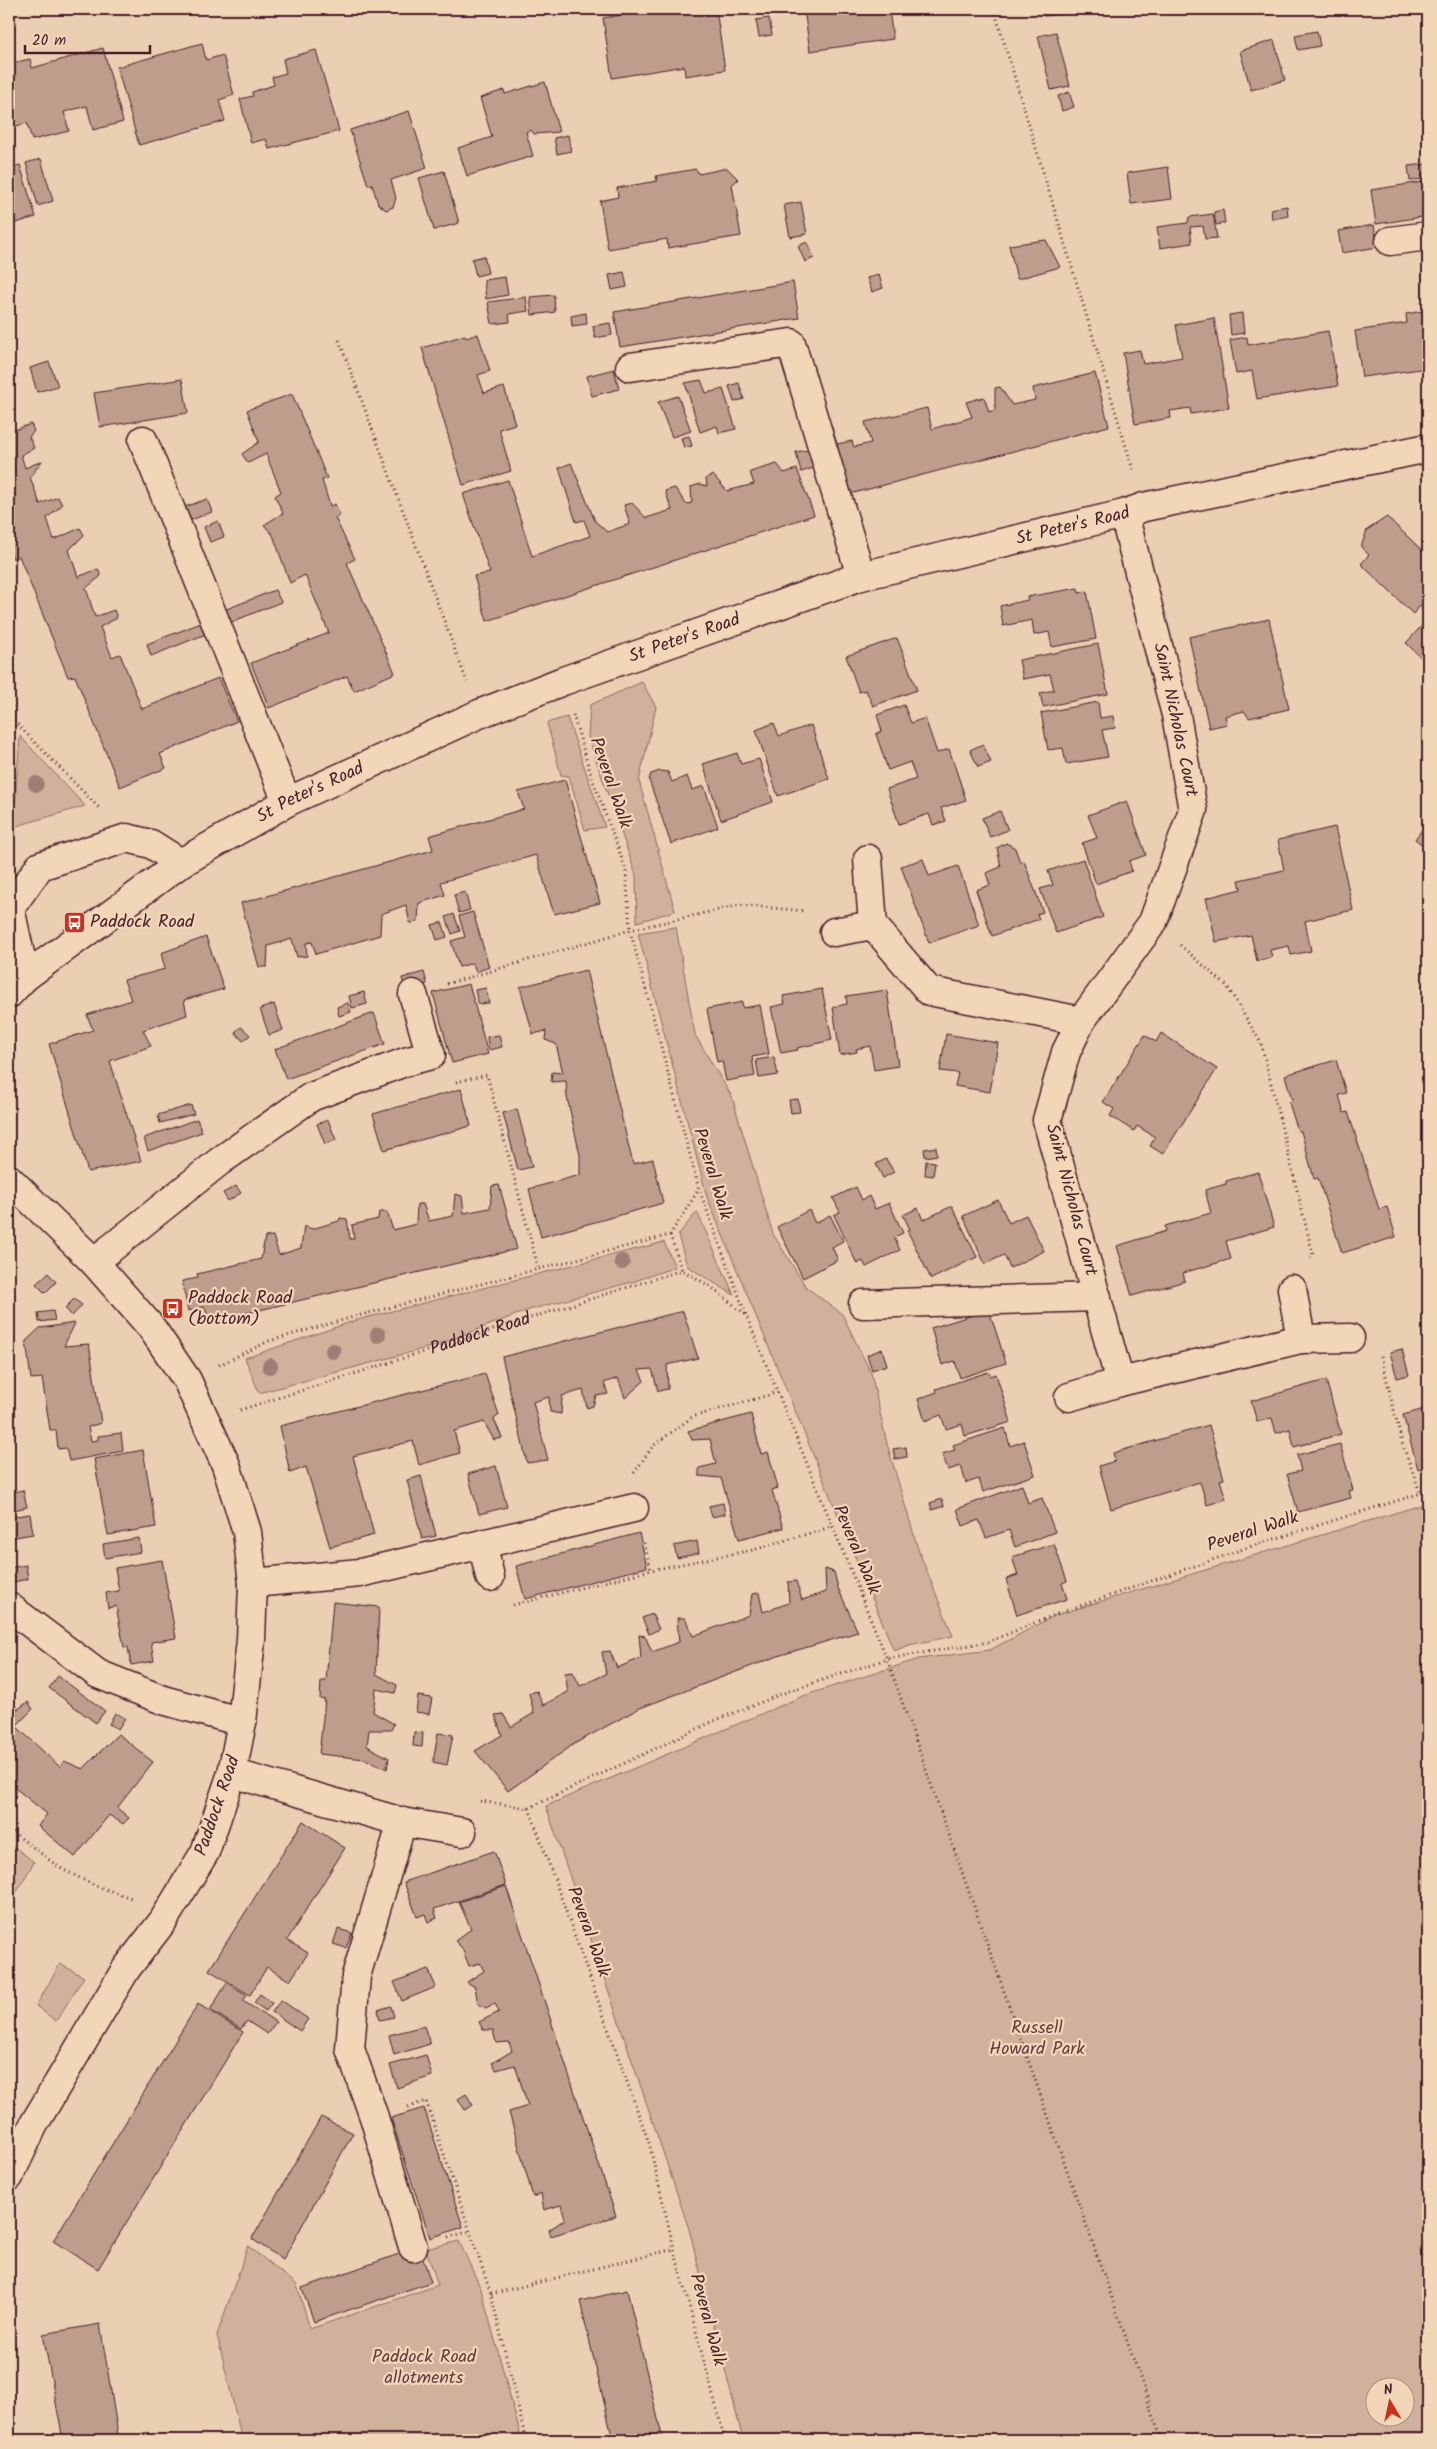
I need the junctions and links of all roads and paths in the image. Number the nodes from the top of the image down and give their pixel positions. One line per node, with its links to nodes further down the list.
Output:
1 (994, 9): 8 (path)
2 (1428, 236): 3 (street)
3 (1390, 241)
4 (339, 340): 12 (path)
5 (630, 367): 9 (street)
6 (143, 439): 15 (street)
7 (1428, 448): 8 (street, St Peter's Road)
8 (1134, 510): 9 (street, St Peter's Road); 19 (street, Saint Nicholas Court)
9 (861, 576): 10 (street, St Peter's Road)
10 (563, 681): 12 (street, St Peter's Road); 21 (path, Peveral Walk)
11 (9, 687): 13 (path)
12 (479, 714): 15 (street, St Peter's Road)
13 (14, 721): 14 (path); 16 (path)
14 (9, 766)
15 (287, 802): 18 (street, St Peter's Road)
16 (127, 838): 18 (street); 23 (street)
17 (868, 859): 20 (street)
18 (181, 863): 23 (street, St Peter's Road)
19 (1153, 922): 25 (street, Saint Nicholas Court); 33 (path)
20 (873, 925): 22 (street); 25 (street)
21 (630, 930): 22 (path); 24 (path); 28 (path, Peveral Walk)
22 (834, 932)
23 (17, 985)
24 (413, 994): 26 (street)
25 (1080, 1021): 34 (street, Saint Nicholas Court)
26 (431, 1055): 30 (street); 31 (path)
27 (9, 1179): 30 (street, Paddock Road)
28 (699, 1189): 29 (path); 36 (path, Peveral Walk)
29 (670, 1235): 31 (path); 32 (path)
30 (94, 1262): 39 (street, Paddock Road)
31 (538, 1267): 39 (path)
32 (682, 1270): 36 (path); 43 (path, Paddock Road)
33 (1292, 1289): 38 (street)
34 (1097, 1297): 35 (street); 40 (street, Saint Nicholas Court)
35 (863, 1304)
36 (746, 1315): 41 (path, Peveral Walk)
37 (1350, 1338): 38 (street); 45 (path)
38 (1301, 1339): 40 (street)
39 (187, 1380): 43 (street, Paddock Road)
40 (1120, 1382): 42 (street)
41 (778, 1392): 46 (path); 47 (path, Peveral Walk)
42 (1069, 1397)
43 (205, 1421): 51 (street, Paddock Road)
44 (1428, 1491): 45 (path, Peveral Walk)
45 (1420, 1492): 54 (path, Peveral Walk)
46 (634, 1508): 48 (street); 49 (path)
47 (831, 1527): 49 (path); 54 (path, Peveral Walk)
48 (483, 1546): 50 (street); 51 (street)
49 (651, 1570): 53 (path)
50 (490, 1578)
51 (253, 1583): 55 (street, Paddock Road)
52 (9, 1607): 55 (street)
53 (505, 1607)
54 (887, 1659): 64 (path, Peveral Walk); 68 (path)
55 (242, 1722): 56 (street, Paddock Road)
56 (232, 1773): 57 (street); 60 (street, Paddock Road)
57 (402, 1822): 59 (street); 61 (street)
58 (9, 1830): 60 (path)
59 (462, 1832)
60 (163, 1921): 62 (street, Paddock Road)
61 (374, 2117): 63 (street); 65 (path)
62 (9, 2178)
63 (413, 2247)
64 (674, 2249): 65 (path); 67 (path, Peveral Walk)
65 (491, 2294): 66 (path)
66 (526, 2440)
67 (725, 2440)
68 (1162, 2440)

